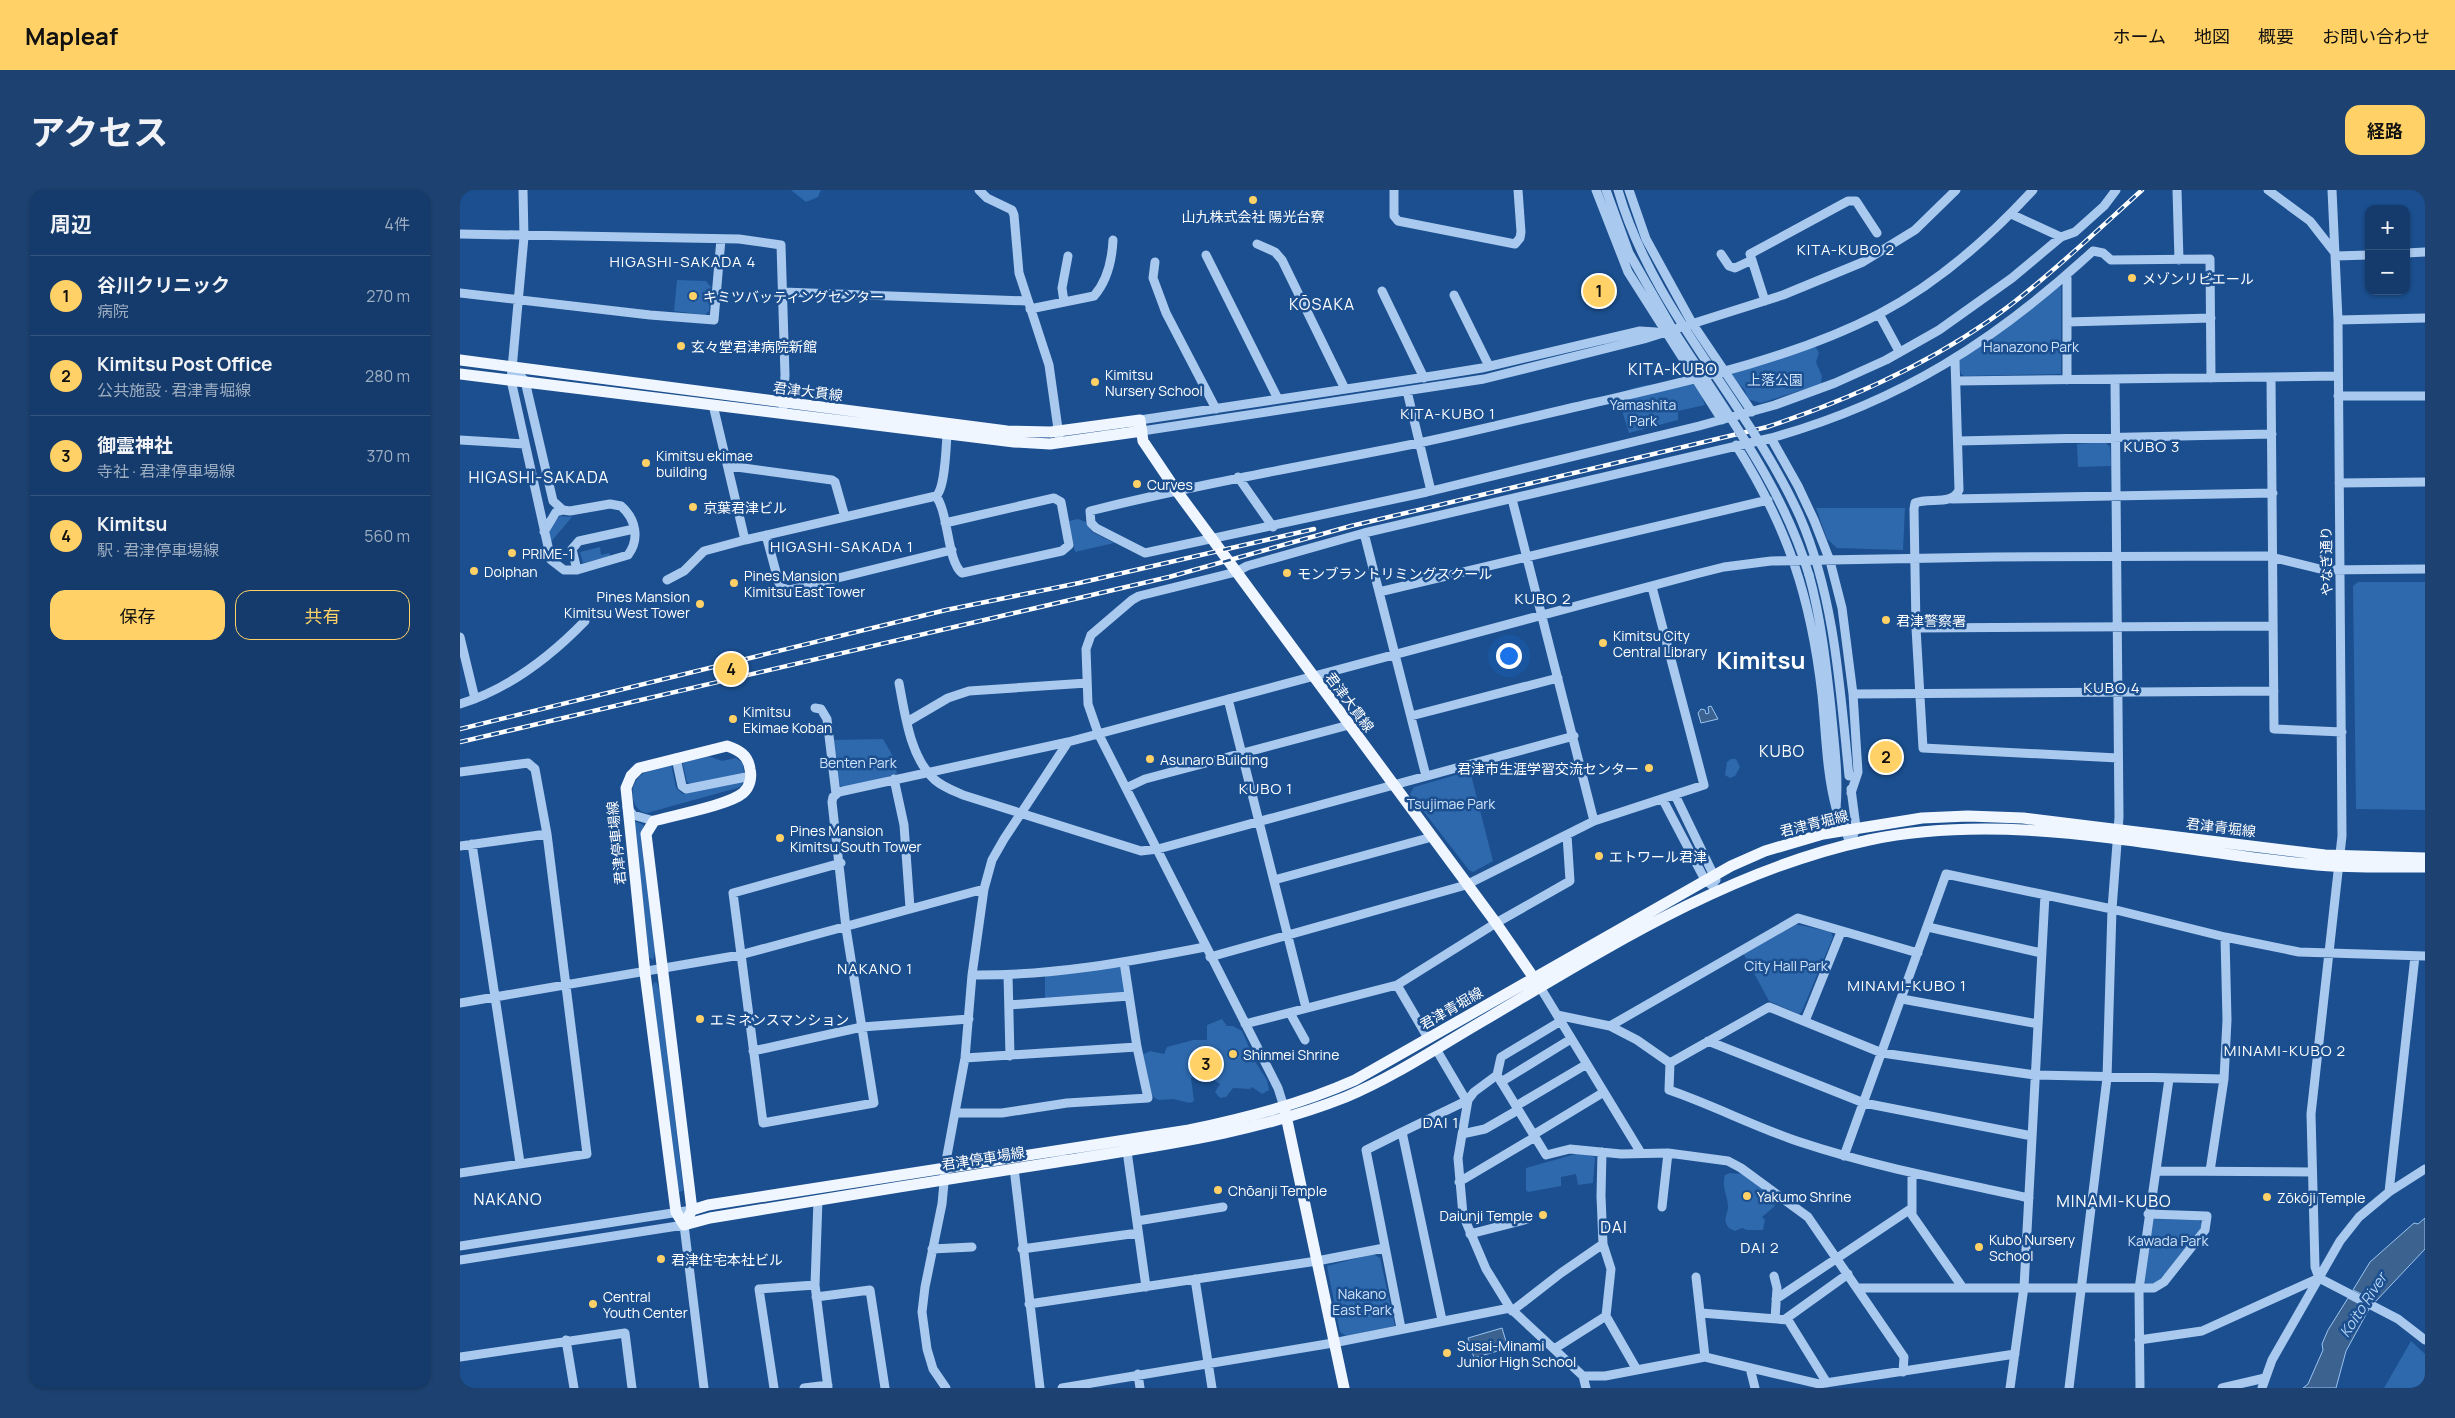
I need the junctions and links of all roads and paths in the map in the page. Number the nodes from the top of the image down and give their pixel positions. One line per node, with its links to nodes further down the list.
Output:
1 (523, 190): 18 (street)
2 (979, 190): 41 (street)
3 (1394, 190): 4 (street)
4 (1518, 190)
5 (1596, 190): 48 (street)
6 (1606, 190): 165 (street, bridge)
7 (1618, 190): 160 (street, bridge)
8 (1629, 190): 47 (street)
9 (2033, 190): 15 (street)
10 (2116, 190): 19 (street)
11 (2177, 190): 31 (street)
12 (2268, 190): 29 (street)
13 (2332, 190): 29 (street, やなぎ通り)
14 (1953, 193): 39 (street)
15 (2011, 214): 19 (street); 42 (street)
16 (1877, 233): 30 (street)
17 (460, 234): 18 (street)
18 (524, 237): 20 (street); 38 (street)
19 (2061, 237): 49 (street)
20 (721, 239): 35 (street); 38 (street)
21 (1113, 240): 40 (street)
22 (1257, 244): 66 (street)
23 (2425, 252): 24 (street)
24 (2410, 253)
25 (1722, 254): 30 (street)
26 (1206, 255): 70 (street)
27 (2365, 255): 29 (street)
28 (1068, 256): 40 (street)
29 (2336, 256): 45 (street, やなぎ通り)
30 (1752, 260): 39 (street)
31 (2179, 260): 33 (street); 43 (street)
32 (1155, 262): 73 (street)
33 (2067, 275): 46 (street); 51 (street)
34 (1382, 291): 58 (street)
35 (783, 292): 41 (street); 72 (street)
36 (460, 293): 38 (street)
37 (1454, 295): 52 (street)
38 (519, 299): 53 (street)
39 (1765, 300): 47 (street)
40 (1064, 302): 41 (street)
41 (1028, 305): 77 (street)
42 (1879, 314): 49 (street); 54 (street)
43 (2211, 318): 46 (street); 60 (street)
44 (2425, 318): 45 (street)
45 (2338, 320): 56 (street, やなぎ通り)
46 (2067, 322): 63 (street)
47 (1692, 323): 48 (street); 54 (street)
48 (1662, 332): 52 (street); 59 (street); 67 (street)
49 (1899, 351): 74 (street)
50 (460, 360): 53 (main road, 君津大貫線)
51 (1955, 360): 65 (street); 80 (street)
52 (1488, 366): 58 (street)
53 (514, 368): 62 (street); 64 (street); 72 (main road, 君津大貫線)
54 (1725, 371): 59 (street); 74 (street)
55 (460, 374): 62 (main road, 君津大貫線)
56 (2338, 376): 57 (street); 68 (street, やなぎ通り)
57 (2271, 377): 60 (street); 78 (street)
58 (1424, 378): 66 (street)
59 (1696, 378): 75 (street); 84 (street)
60 (2212, 378): 61 (street)
61 (2115, 379): 63 (street); 81 (street)
62 (511, 380): 64 (main road, 君津大貫線); 86 (street)
63 (2067, 380): 65 (street)
64 (525, 381): 71 (main road, 君津大貫線); 100 (street)
65 (1956, 381): 83 (street)
66 (1345, 389): 70 (street)
67 (1407, 391): 76 (street); 84 (street)
68 (2338, 396): 69 (street); 90 (street, やなぎ通り)
69 (2425, 396)
70 (1278, 399): 73 (street)
71 (713, 404): 72 (main road, 君津大貫線); 88 (street)
72 (783, 408): 77 (main road, 君津大貫線); 79 (main road, 君津大貫線)
73 (1216, 409): 76 (street)
74 (1752, 412): 75 (street)
75 (1722, 420): 93 (street)
76 (1141, 426): 77 (main road, 君津大貫線); 85 (main road, 君津大貫線); 92 (main road, 君津大貫線)
77 (1059, 431): 85 (street)
78 (2272, 434): 81 (street); 94 (street)
79 (947, 436): 85 (main road, 君津大貫線); 95 (street)
80 (1771, 438): 87 (street); 114 (street)
81 (2115, 438): 83 (street); 96 (street)
82 (460, 440): 86 (street)
83 (1958, 441): 98 (street)
84 (1420, 442): 89 (street); 93 (street)
85 (1059, 443)
86 (525, 444): 105 (street)
87 (1736, 445): 97 (street); 99 (street)
88 (729, 466): 101 (street); 108 (street)
89 (1238, 477): 92 (street); 103 (street)
90 (2339, 482): 91 (street); 119 (street, やなぎ通り)
91 (2425, 482)
92 (1176, 490): 109 (main road, 君津大貫線); 109 (street)
93 (1431, 491): 103 (street)
94 (2273, 493): 96 (street); 112 (street)
95 (936, 496): 101 (street); 102 (street)
96 (2115, 496): 98 (street); 113 (street)
97 (1512, 499): 106 (street); 111 (street)
98 (1952, 499): 115 (street)
99 (1768, 500): 111 (street); 116 (street)
100 (563, 510): 104 (street); 105 (street)
101 (845, 517): 107 (street)
102 (946, 523): 110 (street); 110 (street)
103 (1273, 527): 109 (street)
104 (634, 529): 118 (street); 118 (street)
105 (544, 532): 118 (street)
106 (1364, 533): 120 (street); 123 (street)
107 (766, 535): 108 (street); 110 (street)
108 (745, 540): 121 (street)
109 (1213, 540): 120 (main road, 君津大貫線)
110 (952, 550)
111 (1527, 556): 123 (street); 124 (street)
112 (2272, 557): 113 (street); 119 (street); 126 (street)
113 (2116, 558): 115 (street); 128 (street)
114 (1830, 560): 115 (street); 116 (street); 137 (street)
115 (1916, 560): 127 (street)
116 (1794, 561): 122 (street); 165 (street)
117 (2425, 569): 119 (street)
118 (577, 570)
119 (2340, 570): 146 (street, やなぎ通り)
120 (1236, 572): 131 (main road, 君津大貫線); 134 (street)
121 (668, 580)
122 (1652, 587): 124 (street); 162 (street)
123 (1379, 592): 130 (street)
124 (1542, 616): 130 (street); 132 (street)
125 (585, 621): 139 (street)
126 (2273, 626): 128 (street); 135 (street)
127 (1916, 628): 128 (street); 138 (street)
128 (2116, 628): 136 (street)
129 (460, 638): 139 (street)
130 (1396, 656): 131 (street); 143 (street)
131 (1314, 678): 140 (street); 145 (main road, 君津大貫線)
132 (1558, 678): 143 (street); 148 (street)
133 (898, 683): 144 (street)
134 (1087, 683): 144 (street); 147 (street)
135 (2274, 691): 136 (street); 146 (street)
136 (2117, 693): 138 (street); 152 (street)
137 (1853, 694): 138 (street); 160 (street)
138 (1920, 694): 152 (street)
139 (475, 699): 141 (street)
140 (1228, 699): 147 (street); 150 (street)
141 (460, 704)
142 (814, 708): 161 (street)
143 (1411, 716): 156 (street)
144 (907, 722): 153 (street)
145 (1349, 725): 150 (street); 158 (main road, 君津大貫線)
146 (2342, 732): 180 (street, やなぎ通り)
147 (1098, 733): 149 (street); 159 (street)
148 (1574, 736): 156 (street); 169 (street)
149 (1068, 742): 153 (street); 166 (street)
150 (1242, 753): 159 (street); 167 (street)
151 (676, 758): 155 (main road, 君津停車場線); 155 (street); 164 (main road, 君津停車場線)
152 (2118, 758): 173 (street)
153 (928, 771): 157 (street); 166 (street)
154 (460, 772): 171 (street)
155 (751, 776): 168 (main road)
156 (1426, 776): 158 (street)
157 (894, 779): 161 (street); 189 (street)
158 (1393, 785): 167 (street); 174 (main road, 君津大貫線)
159 (1126, 788): 178 (street)
160 (1851, 793): 170 (street)
161 (836, 794): 181 (street)
162 (1675, 795): 163 (street); 183 (street)
163 (1662, 800): 169 (street); 183 (street)
164 (626, 805): 168 (street); 207 (main road, 君津停車場線)
165 (1836, 808): 170 (street)
166 (1021, 814): 178 (street); 186 (street)
167 (1260, 820): 178 (street); 184 (street)
168 (654, 821): 206 (main road)
169 (1594, 821): 172 (street)
170 (1850, 828): 173 (main road, 君津青堀線); 176 (street); 183 (main road, 君津青堀線)
171 (547, 834): 175 (street); 212 (street)
172 (1567, 835): 185 (street); 191 (street)
173 (2118, 835): 176 (main road, 君津青堀線); 180 (main road, 君津青堀線); 190 (street)
174 (1432, 837): 184 (street); 185 (main road, 君津大貫線)
175 (472, 844): 177 (street); 214 (street)
176 (1850, 845): 187 (main road, 君津青堀線)
177 (460, 846)
178 (1158, 849): 197 (street)
179 (2425, 858): 180 (main road, 君津青堀線)
180 (2340, 861): 182 (main road, 君津青堀線); 198 (street, やなぎ通り)
181 (841, 863): 193 (street); 201 (street)
182 (2425, 867)
183 (1710, 877): 187 (street); 210 (main road, 君津青堀線)
184 (1274, 880): 195 (street)
185 (1466, 885): 191 (main road, 君津大貫線); 195 (street)
186 (984, 889): 189 (street); 208 (street)
187 (1719, 891): 210 (main road, 君津青堀線)
188 (2045, 895): 190 (street); 192 (street); 200 (street)
189 (910, 908): 193 (street)
190 (2112, 909): 196 (street); 240 (street)
191 (1496, 922): 210 (main road, 君津大貫線); 211 (street)
192 (1928, 927): 199 (street); 200 (street)
193 (846, 928): 201 (street); 225 (street)
194 (1841, 932): 199 (street); 222 (street); 226 (street)
195 (1286, 936): 204 (street); 218 (street)
196 (2225, 937): 198 (street); 243 (street)
197 (1205, 947): 204 (street); 205 (street)
198 (2329, 952): 202 (street); 266 (street, やなぎ通り)
199 (1918, 953): 215 (street)
200 (2041, 954): 224 (street)
201 (740, 955): 206 (street); 233 (street)
202 (2415, 956): 203 (street); 269 (street)
203 (2425, 956)
204 (1210, 957): 223 (street)
205 (1124, 962): 209 (street); 213 (street)
206 (662, 969): 207 (street); 275 (main road)
207 (646, 972): 212 (street); 276 (main road, 君津停車場線)
208 (972, 975): 209 (street); 221 (street)
209 (1008, 975): 217 (street)
210 (1537, 983): 220 (street); 227 (main road, 君津青堀線); 232 (main road, 君津青堀線)
211 (1397, 985): 218 (street); 227 (street)
212 (566, 986): 214 (street); 259 (street)
213 (1129, 996): 217 (street); 231 (street)
214 (495, 998): 216 (street); 259 (street)
215 (1902, 999): 224 (street); 234 (street)
216 (460, 1004)
217 (1008, 1005): 235 (street)
218 (1306, 1008): 219 (street)
219 (1290, 1013): 223 (street); 229 (street)
220 (1559, 1018): 226 (street); 228 (street); 241 (street)
221 (968, 1019): 225 (street); 236 (street)
222 (1805, 1021): 230 (street); 234 (street)
223 (1245, 1024): 249 (street)
224 (2038, 1024): 239 (street)
225 (862, 1026): 233 (street); 233 (street)
226 (1610, 1026): 237 (street)
227 (1428, 1038): 249 (main road, 君津青堀線)
228 (1571, 1039): 238 (street); 241 (street)
229 (1305, 1040)
230 (1708, 1042): 237 (street); 246 (street)
231 (1137, 1047): 235 (street); 248 (street)
232 (1436, 1049): 245 (street); 249 (main road, 君津青堀線)
233 (753, 1051)
234 (1882, 1053): 239 (street); 246 (street)
235 (1010, 1056): 236 (street)
236 (965, 1058): 248 (street)
237 (1670, 1063): 258 (street)
238 (1587, 1064): 244 (street); 247 (street)
239 (2035, 1075): 240 (street); 253 (street)
240 (2107, 1078): 242 (street); 300 (street)
241 (1499, 1079): 245 (street); 247 (street)
242 (2169, 1079): 243 (street); 262 (street)
243 (2224, 1079): 263 (street)
244 (1604, 1092): 252 (street); 256 (street)
245 (1467, 1100): 250 (street); 251 (street)
246 (1864, 1103): 253 (street); 258 (street)
247 (1517, 1108): 251 (street); 252 (street)
248 (955, 1113): 267 (street)
249 (1285, 1113): 254 (main road, 君津停車場線); 267 (main road, 君津停車場線); 291 (main road)
250 (1402, 1132): 286 (street); 310 (street)
251 (1462, 1134): 268 (street)
252 (1534, 1136): 255 (street); 268 (street)
253 (2032, 1136): 270 (street)
254 (1127, 1150): 260 (main road, 君津停車場線); 279 (street)
255 (1602, 1152): 256 (street); 283 (street)
256 (1641, 1153): 257 (street)
257 (1668, 1153): 273 (street); 289 (street)
258 (1844, 1156): 265 (street)
259 (520, 1164): 264 (street)
260 (1014, 1168): 267 (main road, 君津停車場線); 288 (street)
261 (2425, 1169): 269 (street)
262 (2156, 1171): 263 (street); 277 (street)
263 (2210, 1171): 266 (street)
264 (460, 1172)
265 (1912, 1172): 270 (street); 274 (street)
266 (2312, 1172): 296 (street, やなぎ通り)
267 (945, 1174): 271 (main road, 君津停車場線); 275 (main road, 君津停車場線); 287 (street)
268 (1459, 1182): 282 (street)
269 (2389, 1192): 296 (street)
270 (2029, 1198): 299 (street)
271 (818, 1200): 280 (main road, 君津停車場線); 297 (street)
272 (1224, 1207): 279 (street)
273 (1662, 1207)
274 (1912, 1208): 289 (street); 302 (street)
275 (692, 1210): 276 (street); 280 (main road)
276 (676, 1212): 280 (main road, 君津停車場線); 284 (street)
277 (2148, 1214): 303 (street); 303 (street)
278 (1528, 1219): 282 (street)
279 (1137, 1222): 281 (street)
280 (684, 1225): 290 (street); 333 (street)
281 (1138, 1233): 288 (street); 298 (street)
282 (1470, 1234): 307 (street)
283 (1604, 1244): 307 (street); 309 (street)
284 (460, 1246)
285 (972, 1247): 287 (street)
286 (1384, 1248): 291 (street); 312 (street)
287 (932, 1249): 337 (street)
288 (1022, 1249): 306 (street)
289 (1836, 1258): 292 (street); 305 (street)
290 (460, 1260)
291 (1317, 1261): 295 (street); 316 (main road)
292 (1848, 1274): 301 (street); 311 (street)
293 (1774, 1276): 305 (street)
294 (1696, 1277): 308 (street)
295 (1195, 1280): 298 (street); 321 (street)
296 (2323, 1280): 314 (street); 315 (street); 327 (street)
297 (815, 1285): 304 (street); 334 (street)
298 (1146, 1287): 306 (street)
299 (2024, 1287): 300 (street); 302 (street); 318 (street)
300 (2082, 1287): 303 (street); 346 (street)
301 (1857, 1288): 302 (street); 324 (street)
302 (1963, 1288)
303 (2139, 1289): 314 (street)
304 (816, 1297): 330 (street); 336 (street)
305 (1776, 1299): 311 (street)
306 (1029, 1304): 338 (street)
307 (1511, 1310): 310 (street); 317 (street)
308 (1701, 1313): 311 (street); 320 (street)
309 (1606, 1316): 317 (street); 323 (street)
310 (1442, 1320): 312 (street)
311 (1779, 1320): 328 (street)
312 (1401, 1328): 316 (street)
313 (566, 1340): 319 (street); 331 (street); 332 (street)
314 (2139, 1340): 347 (street)
315 (2425, 1340)
316 (1333, 1343): 321 (street); 342 (main road)
317 (1554, 1349): 326 (street)
318 (2015, 1354): 324 (street); 345 (street)
319 (460, 1357)
320 (1705, 1357): 322 (street); 323 (street)
321 (1208, 1363): 325 (street); 341 (street)
322 (1750, 1368): 329 (street); 344 (street)
323 (1637, 1370): 326 (street)
324 (1903, 1372): 328 (street)
325 (1138, 1374): 339 (street); 340 (street)
326 (1583, 1376): 343 (street)
327 (2265, 1378): 348 (street); 349 (street)
328 (1827, 1383): 329 (street)
329 (1809, 1385)
330 (828, 1387): 335 (street)
331 (574, 1388)
332 (632, 1388)
333 (704, 1388)
334 (774, 1388)
335 (804, 1388)
336 (885, 1388)
337 (946, 1388)
338 (1040, 1388)
339 (1066, 1388)
340 (1140, 1388)
341 (1212, 1388)
342 (1344, 1388)
343 (1586, 1388)
344 (1754, 1388)
345 (2010, 1388)
346 (2069, 1388)
347 (2140, 1388)
348 (2222, 1388)
349 (2262, 1388)

